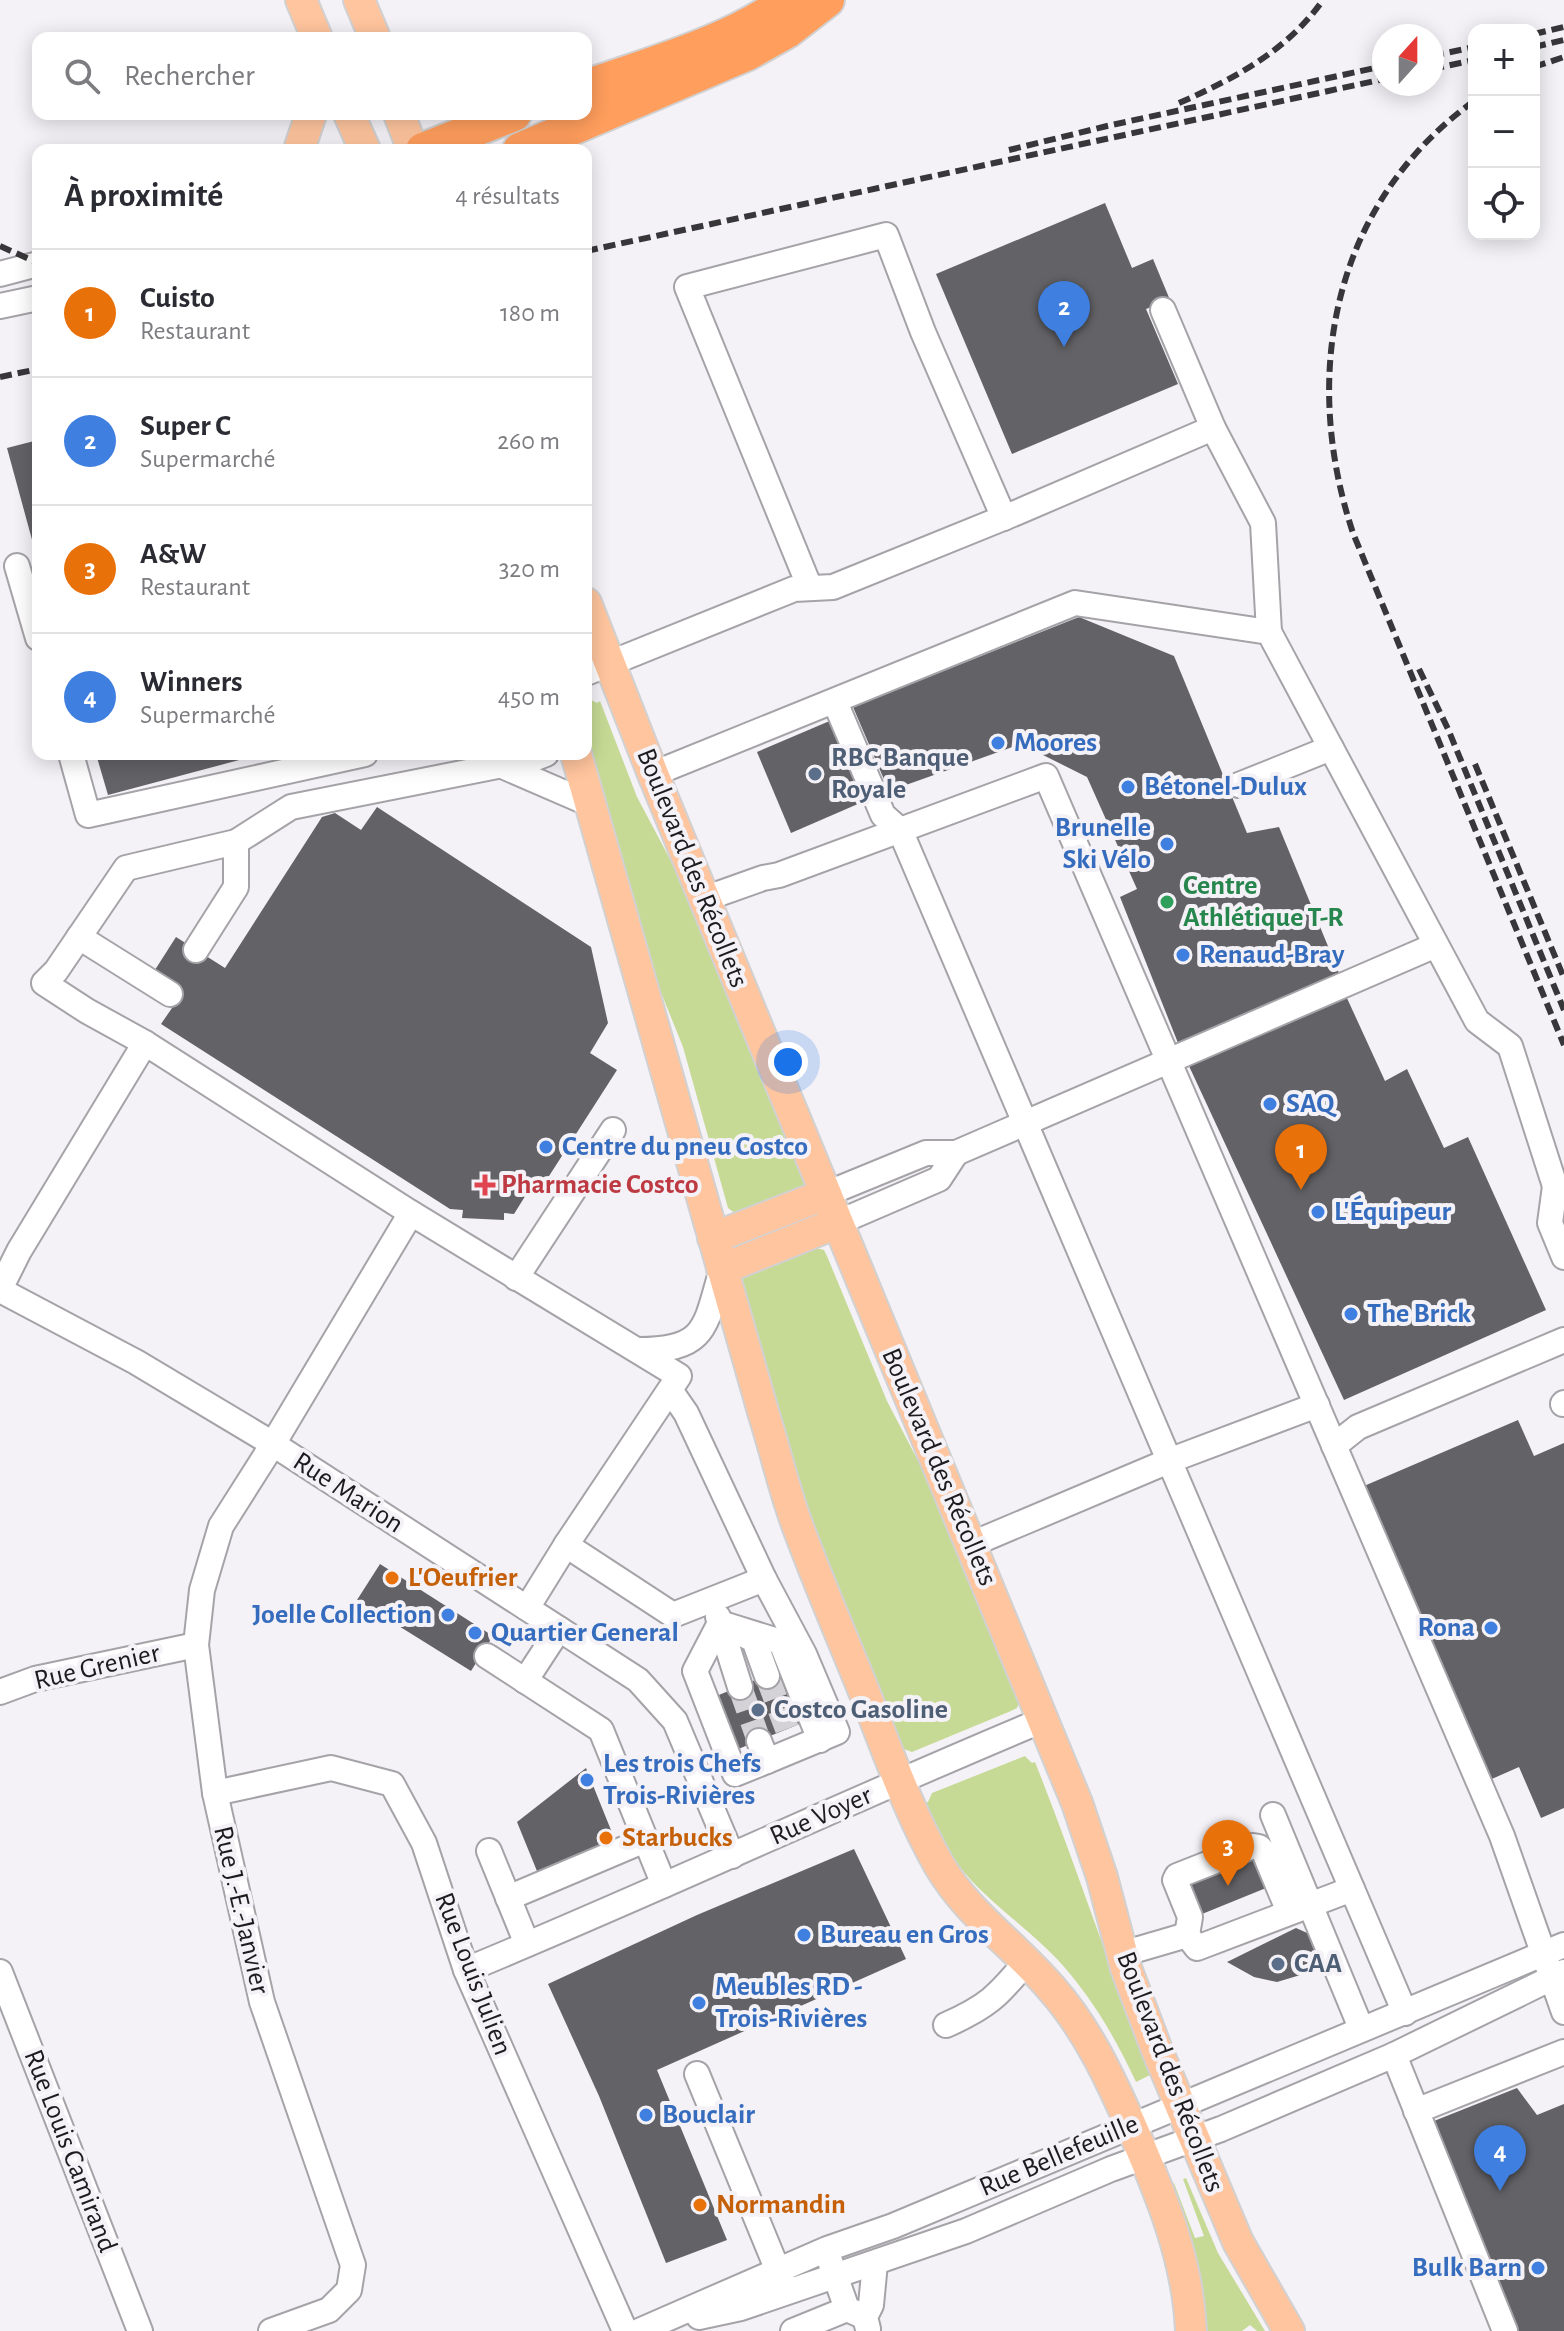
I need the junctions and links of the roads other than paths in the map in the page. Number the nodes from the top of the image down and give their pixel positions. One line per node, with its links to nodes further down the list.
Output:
1 (301, 0): 5 (main road)
2 (359, 0): 6 (main road)
3 (788, 0): 7 (highway)
4 (827, 0): 13 (highway)
5 (314, 32)
6 (372, 32)
7 (592, 85)
8 (309, 120): 14 (main road)
9 (352, 120): 15 (main road)
10 (401, 120): 16 (main road)
11 (497, 120): 17 (highway)
12 (592, 120): 18 (highway)
13 (592, 120)
14 (301, 144)
15 (362, 144)
16 (411, 144)
17 (438, 144)
18 (536, 144)
19 (32, 266): 20 (street)
20 (0, 274)
21 (32, 299): 22 (street)
22 (0, 306)
23 (1163, 310): 24 (street)
24 (1213, 428): 25 (street); 29 (street)
25 (1004, 518): 27 (street); 27 (street)
26 (17, 566): 28 (street)
27 (810, 588): 31 (street)
28 (32, 617)
29 (1269, 632): 32 (street); 33 (street)
30 (592, 636): 31 (main road, Boulevard des Récollets)
31 (598, 668): 39 (main road, Boulevard des Récollets)
32 (835, 702): 39 (street); 42 (street)
33 (1331, 748): 40 (street); 46 (street)
34 (73, 760): 35 (street)
35 (317, 760)
36 (521, 760): 38 (street)
37 (578, 760): 41 (main road, Boulevard des Récollets)
38 (500, 765): 41 (street); 43 (street)
39 (653, 774): 44 (main road, Boulevard des Récollets)
40 (1239, 785)
41 (590, 804): 58 (main road, Boulevard des Récollets)
42 (900, 830): 44 (street); 50 (street); 51 (street)
43 (236, 842): 45 (street); 47 (street)
44 (704, 899): 55 (main road, Boulevard des Récollets)
45 (79, 937): 48 (street); 49 (street)
46 (1436, 945): 50 (street); 54 (street)
47 (196, 950)
48 (170, 994)
49 (145, 1043): 56 (street); 62 (street)
50 (1168, 1062): 51 (street); 66 (street)
51 (1026, 1124): 53 (street); 69 (street)
52 (613, 1130): 61 (street)
53 (956, 1153): 55 (street); 57 (street)
54 (1560, 1190): 59 (street)
55 (826, 1194): 57 (main road, Boulevard des Récollets); 58 (main road)
56 (411, 1213): 61 (street); 67 (street, Rue J.-E.-Janvier)
57 (837, 1223): 60 (main road); 70 (main road, Boulevard des Récollets)
58 (713, 1238): 60 (main road, Boulevard des Récollets)
59 (1564, 1257)
60 (722, 1269): 64 (street); 84 (main road, Boulevard des Récollets)
61 (516, 1278): 64 (street)
62 (0, 1289): 67 (street, Rue Marion)
63 (1564, 1340): 68 (street)
64 (636, 1350): 65 (street)
65 (670, 1390): 71 (street); 72 (street)
66 (1317, 1405): 68 (street); 69 (street)
67 (273, 1444): 73 (street, Rue Marion); 76 (street, Rue J.-E.-Janvier)
68 (1334, 1446): 96 (street)
69 (1171, 1460): 70 (street); 91 (street)
70 (972, 1544): 82 (main road, Boulevard des Récollets)
71 (566, 1545): 73 (street); 74 (street)
72 (764, 1579): 74 (street); 83 (street)
73 (527, 1608): 75 (street, Rue Marion)
74 (716, 1611): 78 (street); 80 (street); 83 (street); 83 (street)
75 (559, 1629): 79 (street); 89 (street, Rue Marion)
76 (196, 1645): 81 (street, Rue Grenier); 85 (street, Rue J.-E.-Janvier)
77 (487, 1656): 79 (street)
78 (767, 1676)
79 (525, 1681): 87 (street)
80 (740, 1687)
81 (0, 1692)
82 (1043, 1720): 84 (street, Rue Voyer); 97 (main road, Boulevard des Récollets)
83 (820, 1740)
84 (898, 1780): 89 (street, Rue Voyer); 98 (main road, Boulevard des Récollets)
85 (215, 1793): 99 (street, Rue Louis Julien); 121 (street, Rue J.-E.-Janvier)
86 (1273, 1815): 93 (street)
87 (645, 1840): 90 (street); 92 (street)
88 (489, 1851): 92 (street)
89 (732, 1856): 90 (street, Rue Voyer)
90 (664, 1885): 95 (street, Rue Voyer)
91 (1352, 1889): 93 (street); 103 (street)
92 (508, 1898): 95 (street)
93 (1300, 1909): 94 (street); 94 (street); 105 (street)
94 (1187, 1935): 97 (street)
95 (527, 1944): 99 (street, Rue Voyer)
96 (1554, 1949): 101 (street); 103 (street, Rue Bellefeuille)
97 (1122, 1954): 109 (main road, Boulevard des Récollets)
98 (1026, 1962): 104 (street); 111 (main road, Boulevard des Récollets)
99 (466, 1970): 119 (street, Rue Louis Julien)
100 (0, 1972): 120 (street, Rue Louis Camirand)
101 (1558, 1975): 102 (street); 107 (street, Rue Bellefeuille)
102 (1564, 2012)
103 (1405, 2013): 105 (street, Rue Bellefeuille)
104 (946, 2025)
105 (1361, 2028): 109 (street, Rue Bellefeuille)
106 (1564, 2052): 110 (street)
107 (1394, 2055): 110 (street); 112 (street, Rue Bellefeuille)
108 (697, 2074): 117 (street)
109 (1179, 2105): 111 (street, Rue Bellefeuille); 112 (main road, Boulevard des Récollets)
110 (1416, 2111): 125 (street)
111 (1131, 2126): 113 (main road, Boulevard des Récollets); 114 (street, Rue Bellefeuille)
112 (1194, 2139): 113 (street, Rue Bellefeuille); 124 (main road, Boulevard des Récollets)
113 (1145, 2156): 115 (street, Rue Bellefeuille); 123 (main road, Boulevard des Récollets)
114 (827, 2249): 116 (street); 117 (street, Rue Bellefeuille)
115 (875, 2263): 116 (street, Rue Bellefeuille); 118 (street)
116 (835, 2275): 117 (street, Rue Bellefeuille); 118 (street)
117 (782, 2282): 119 (street, Rue Bellefeuille)
118 (860, 2319): 122 (street)
119 (637, 2330)
120 (140, 2331)
121 (271, 2331)
122 (793, 2331)
123 (1191, 2331)
124 (1289, 2331)
125 (1505, 2331)

